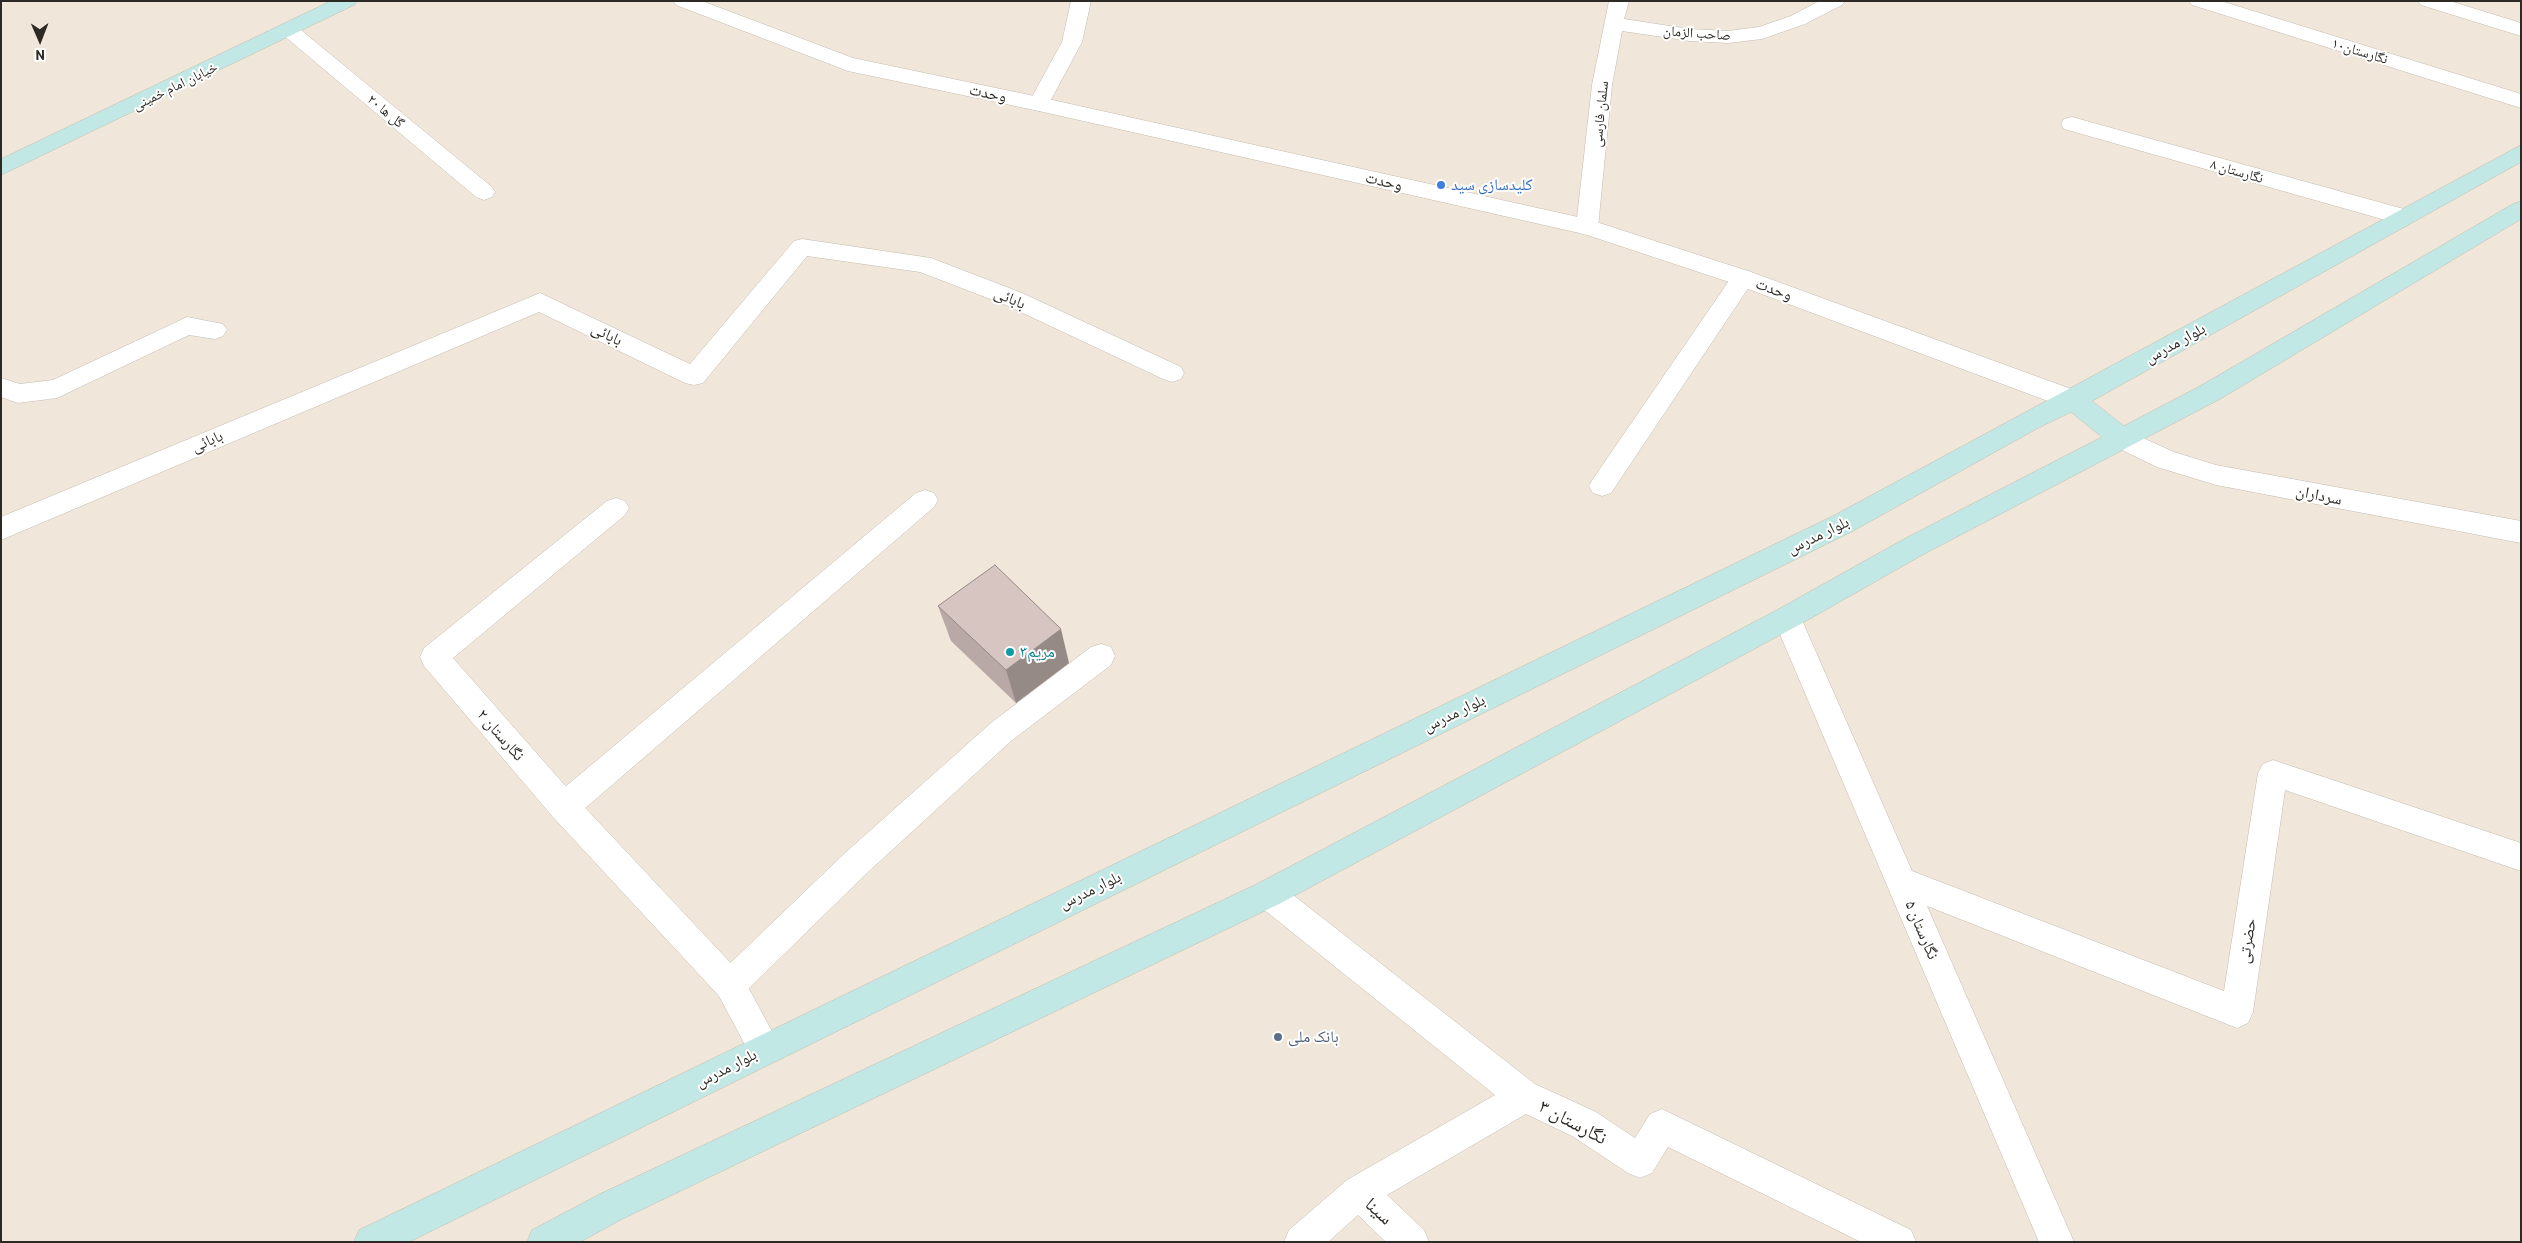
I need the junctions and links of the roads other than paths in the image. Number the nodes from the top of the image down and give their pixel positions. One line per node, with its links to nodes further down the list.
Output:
1 (347, 1): 9 (main road, خیابان امام خمینی)
2 (683, 1): 12 (street, وحدت)
3 (1081, 1): 12 (street)
4 (1619, 1): 8 (street, سلمان فارسی)
5 (1835, 1): 8 (street, صاحب الزمان)
6 (2199, 1): 11 (street, نگارستان۱۰)
7 (2428, 1): 10 (street)
8 (1613, 23): 19 (street, سلمان فارسی)
9 (289, 30): 15 (main road, خیابان امام خمینی); 16 (street, گل ها ۲۰)
10 (2521, 30)
11 (2521, 101)
12 (1039, 104): 19 (street, وحدت)
13 (2072, 124): 18 (street, نگارستان ۸)
14 (2521, 152): 18 (main road, بلوار مدرس)
15 (1, 168)
16 (484, 192)
17 (2516, 216): 25 (main road)
18 (2403, 217): 24 (main road, بلوار مدرس)
19 (1587, 227): 20 (street, وحدت)
20 (1743, 278): 24 (street, وحدت); 26 (street)
21 (215, 330): 23 (street)
22 (1172, 373): 29 (street, بابائی)
23 (1, 387)
24 (2073, 400): 25 (main road); 38 (main road, بلوار مدرس)
25 (2122, 439): 30 (street, سرداران); 31 (main road)
26 (1602, 486)
27 (925, 500): 33 (street)
28 (616, 508): 33 (street, نگارستان ۲)
29 (1, 529)
30 (2521, 532)
31 (1786, 618): 35 (street, نگارستان ۵); 36 (main road)
32 (1100, 656): 37 (street)
33 (564, 807): 37 (street, نگارستان ۲)
34 (2521, 857): 35 (street, حضرتی)
35 (1900, 881): 46 (street, نگارستان ۵)
36 (1268, 894): 39 (street, نگارستان ۳); 42 (main road)
37 (730, 985): 38 (street, نگارستان ۲)
38 (765, 1048): 41 (main road, بلوار مدرس)
39 (1524, 1098): 40 (street); 45 (street, نگارستان ۳)
40 (1359, 1192): 43 (street, سینا); 44 (street, سینا)
41 (372, 1242)
42 (544, 1242)
43 (1300, 1242)
44 (1412, 1242)
45 (1898, 1242)
46 (2057, 1242)

